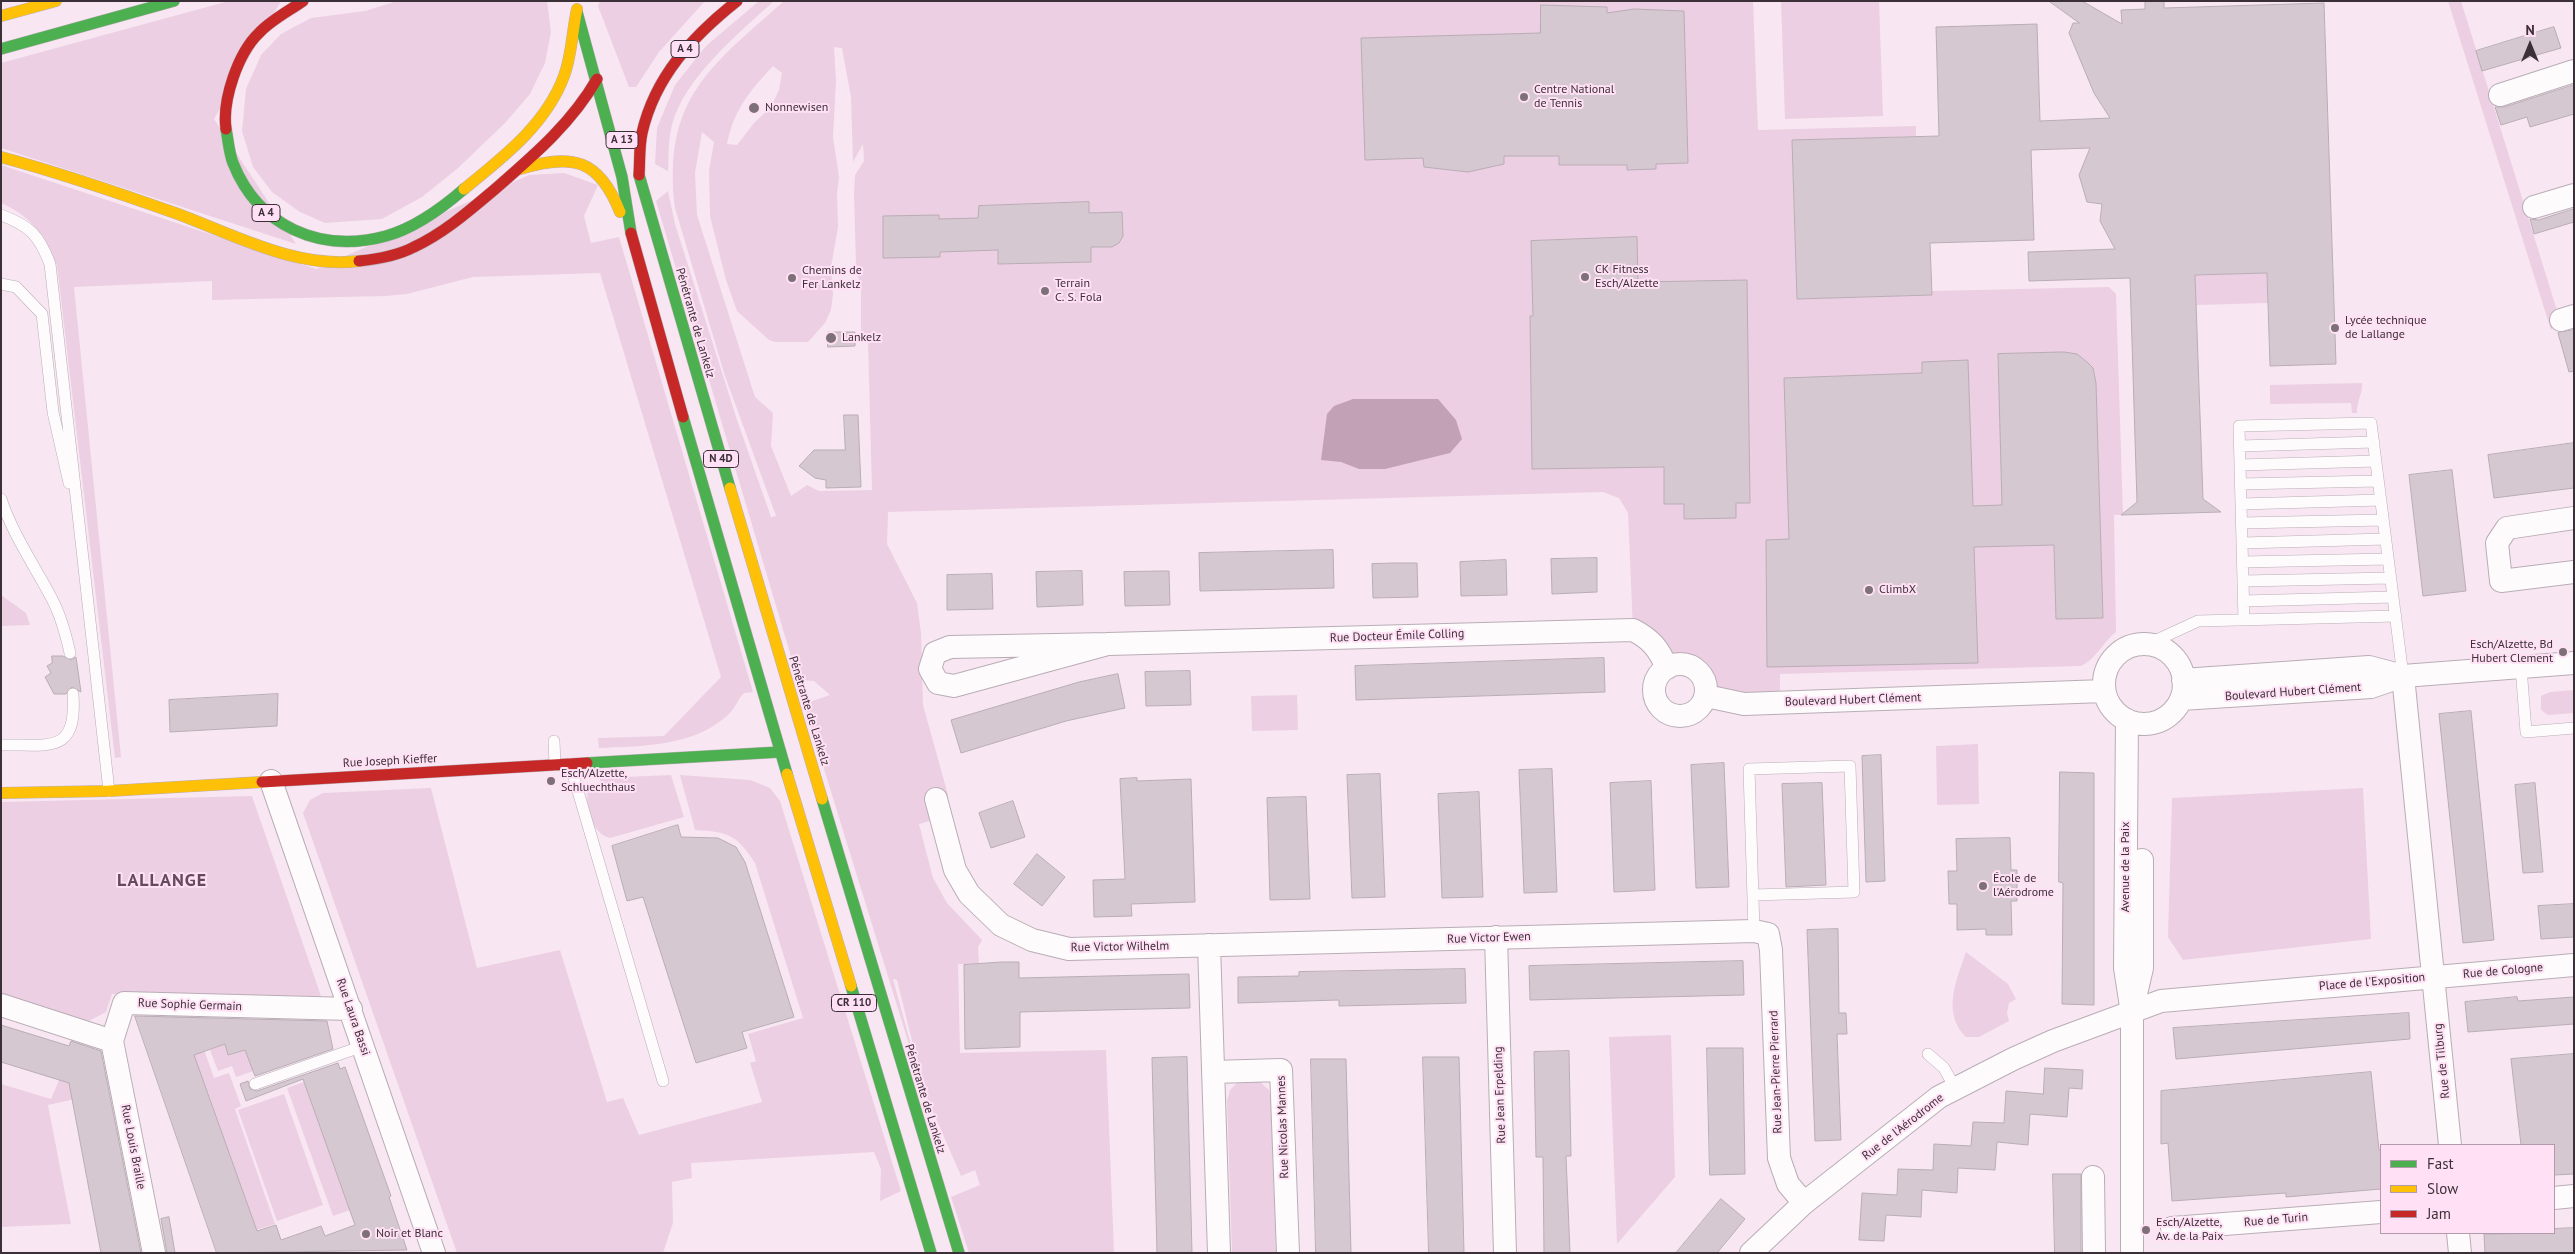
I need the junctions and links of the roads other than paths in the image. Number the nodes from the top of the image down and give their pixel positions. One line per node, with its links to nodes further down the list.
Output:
1 (56, 1): 6 (main road)
2 (174, 1): 7 (main road)
3 (303, 1): 5 (main road, A 4)
4 (736, 1): 14 (main road, A 4)
5 (575, 5): 9 (main road, A 13)
6 (1, 16)
7 (1, 49)
8 (2574, 71): 10 (street)
9 (597, 79): 11 (main road, A 13); 13 (main road, A 4)
10 (2500, 95)
11 (604, 106): 14 (main road, A 13); 18 (main road, A 13)
12 (1, 157): 13 (main road, A 4)
13 (520, 169): 18 (main road, A 4)
14 (639, 176): 60 (main road, Pénétrante de Lankelz / N 4D)
15 (2574, 195): 16 (street)
16 (2534, 206)
17 (1, 214): 20 (lane)
18 (631, 233): 62 (main road, N 4D)
19 (1, 284): 21 (lane)
20 (54, 299): 21 (lane); 36 (lane)
21 (42, 314): 36 (lane)
22 (2374, 442): 23 (lane); 23 (lane); 24 (lane)
23 (2240, 446): 25 (lane)
24 (2376, 461): 25 (lane); 26 (lane)
25 (2240, 465): 27 (lane)
26 (2378, 481): 27 (lane); 29 (lane)
27 (2240, 484): 30 (lane)
28 (1, 499): 48 (lane)
29 (2381, 500): 30 (lane); 32 (lane)
30 (2241, 504): 33 (lane)
31 (2574, 518): 39 (street)
32 (2383, 520): 33 (lane); 34 (lane)
33 (2241, 523): 35 (lane)
34 (2386, 539): 35 (lane); 37 (lane)
35 (2242, 542): 38 (lane)
36 (82, 548): 66 (lane)
37 (2388, 559): 38 (lane); 40 (lane)
38 (2242, 562): 41 (lane)
39 (2574, 572)
40 (2391, 578): 41 (lane); 42 (lane)
41 (2243, 582): 43 (lane)
42 (2393, 597): 43 (lane); 44 (lane)
43 (2243, 601): 45 (lane)
44 (2396, 616): 45 (lane); 52 (lane)
45 (2244, 620): 47 (lane)
46 (1108, 644): 46 (street, Rue Docteur Émile Colling); 51 (street, Rue Docteur Émile Colling)
47 (2148, 644): 53 (street); 54 (street)
48 (70, 654)
49 (2574, 663): 50 (street, Boulevard Hubert Clément)
50 (2521, 667): 52 (street, Boulevard Hubert Clément); 58 (lane)
51 (1667, 668): 56 (street); 56 (street)
52 (2403, 676): 53 (street, Boulevard Hubert Clément); 76 (street, Place de l'Exposition)
53 (2182, 690): 57 (street)
54 (2104, 691): 56 (street, Boulevard Hubert Clément); 57 (street)
55 (72, 694): 61 (lane)
56 (1706, 696)
57 (2135, 722): 79 (street, Avenue de la Paix)
58 (2574, 728)
59 (554, 741): 64 (lane)
60 (805, 744): 62 (main road, Rue Joseph Kieffer); 71 (main road, Pénétrante de Lankelz / CR 110)
61 (1, 745)
62 (780, 752): 63 (main road, Rue Joseph Kieffer); 98 (main road, CR 110)
63 (570, 764): 64 (main road, Rue Joseph Kieffer); 84 (lane)
64 (555, 765): 65 (main road, Rue Joseph Kieffer)
65 (271, 781): 66 (main road, Rue Joseph Kieffer); 78 (street, Rue Laura Bassi)
66 (109, 790): 67 (main road, Rue Joseph Kieffer)
67 (1, 793)
68 (936, 799): 74 (street, Rue Victor Wilhelm)
69 (822, 848): 71 (main road)
70 (1753, 895): 70 (lane); 72 (lane)
71 (858, 922): 95 (main road, Pénétrante de Lankelz / CR 110)
72 (1761, 932): 73 (street, Rue Victor Ewen); 91 (street, Rue Jean-Pierre Pierrard)
73 (1496, 938): 74 (street, Rue Victor Ewen); 101 (street, Rue Jean Erpelding)
74 (1209, 945): 83 (street)
75 (2574, 965): 76 (street, Rue de Cologne)
76 (2433, 977): 79 (street, Place de l'Exposition); 87 (street, Rue de Tilburg)
77 (1, 1005): 80 (street)
78 (350, 1009): 80 (street, Rue Sophie Germain); 81 (street, Rue Laura Bassi)
79 (2132, 1013): 86 (street, Rue de l'Aérodrome); 104 (street, Avenue de la Paix)
80 (112, 1040): 96 (street, Rue Louis Braille)
81 (363, 1046): 85 (lane); 97 (street, Rue Laura Bassi)
82 (1928, 1054): 86 (lane)
83 (1213, 1072): 99 (street); 100 (street, Rue Nicolas Mannes)
84 (663, 1081)
85 (255, 1084)
86 (1955, 1088): 91 (street, Rue de l'Aérodrome)
87 (2450, 1144)
88 (2093, 1177): 103 (street)
89 (2574, 1196): 90 (street)
90 (2555, 1198)
91 (1804, 1203): 102 (street, Rue de l'Aérodrome)
92 (2380, 1212): 93 (street, Rue de Turin)
93 (2172, 1228)
94 (2458, 1234): 105 (street)
95 (957, 1252)
96 (154, 1253)
97 (434, 1253)
98 (931, 1253)
99 (1219, 1253)
100 (1288, 1253)
101 (1505, 1253)
102 (1751, 1253)
103 (2094, 1253)
104 (2132, 1253)
105 (2460, 1253)

